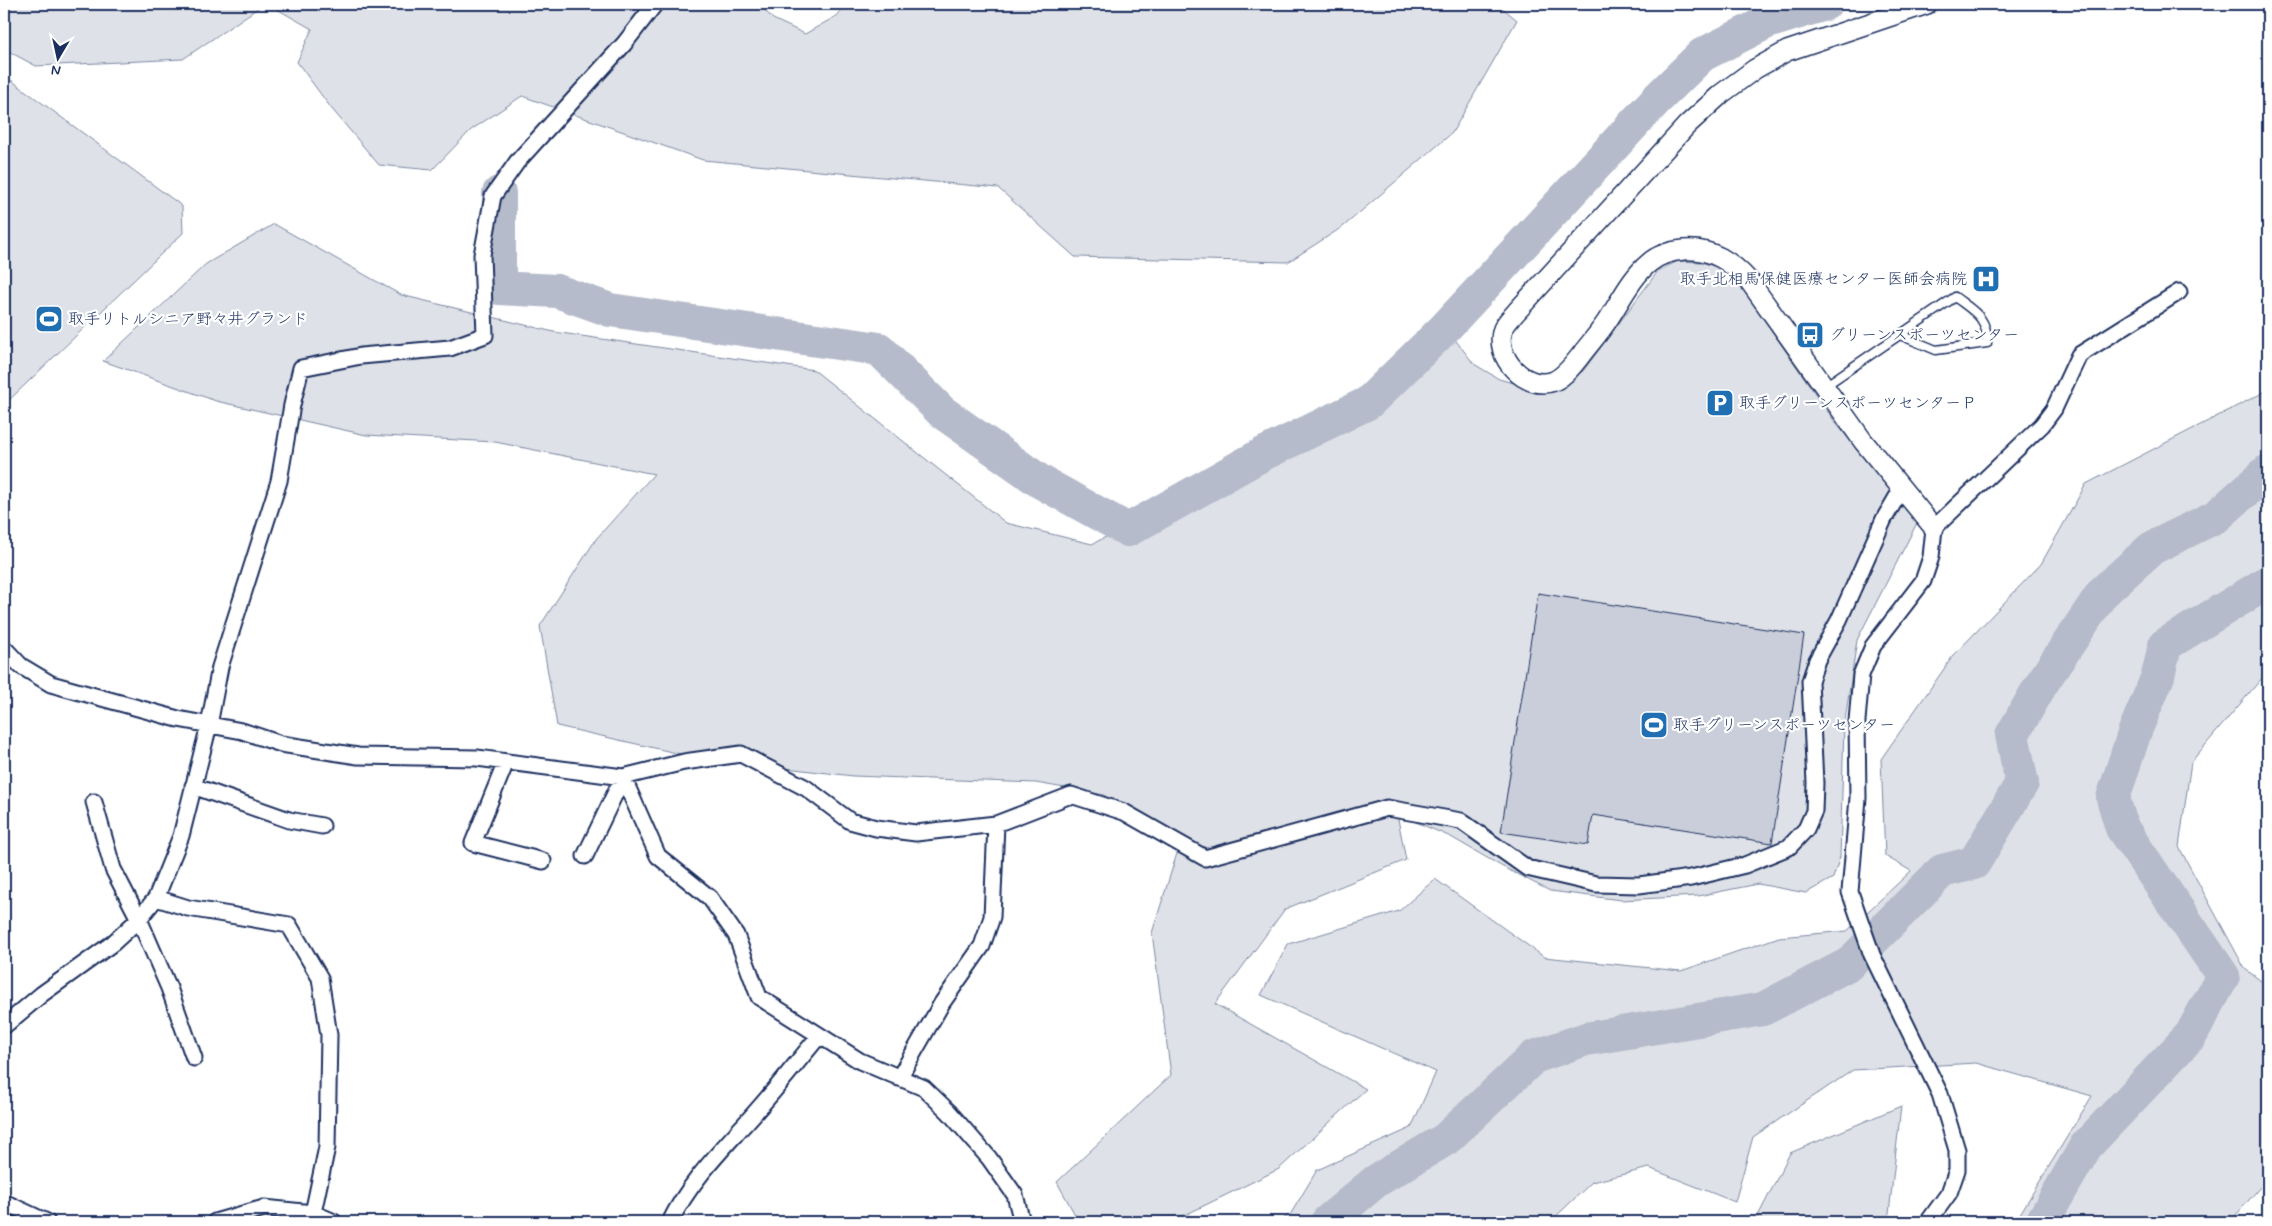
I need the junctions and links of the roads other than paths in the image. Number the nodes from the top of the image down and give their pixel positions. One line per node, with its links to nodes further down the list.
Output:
1 (655, 4): 9 (street)
2 (1927, 4): 5 (street)
3 (2179, 292): 7 (street)
4 (1900, 335): 4 (lane); 5 (lane)
5 (1825, 386): 6 (street)
6 (1901, 490): 7 (street); 14 (street)
7 (1934, 528): 31 (street)
8 (4, 648): 9 (street)
9 (209, 725): 10 (street); 12 (street)
10 (506, 762): 11 (street); 17 (street)
11 (623, 777): 14 (street); 16 (street); 21 (street)
12 (193, 786): 15 (street); 18 (street)
13 (94, 802): 19 (street)
14 (996, 824): 23 (street)
15 (322, 826)
16 (585, 856)
17 (543, 861)
18 (156, 898): 19 (street); 25 (street)
19 (139, 919): 20 (street); 22 (street)
20 (4, 1026)
21 (819, 1036): 23 (street); 29 (street)
22 (194, 1058)
23 (899, 1078): 30 (street)
24 (4, 1202): 26 (street)
25 (313, 1213): 27 (street); 28 (street)
26 (47, 1222)
27 (215, 1222)
28 (334, 1222)
29 (670, 1222)
30 (1022, 1222)
31 (1928, 1222)

